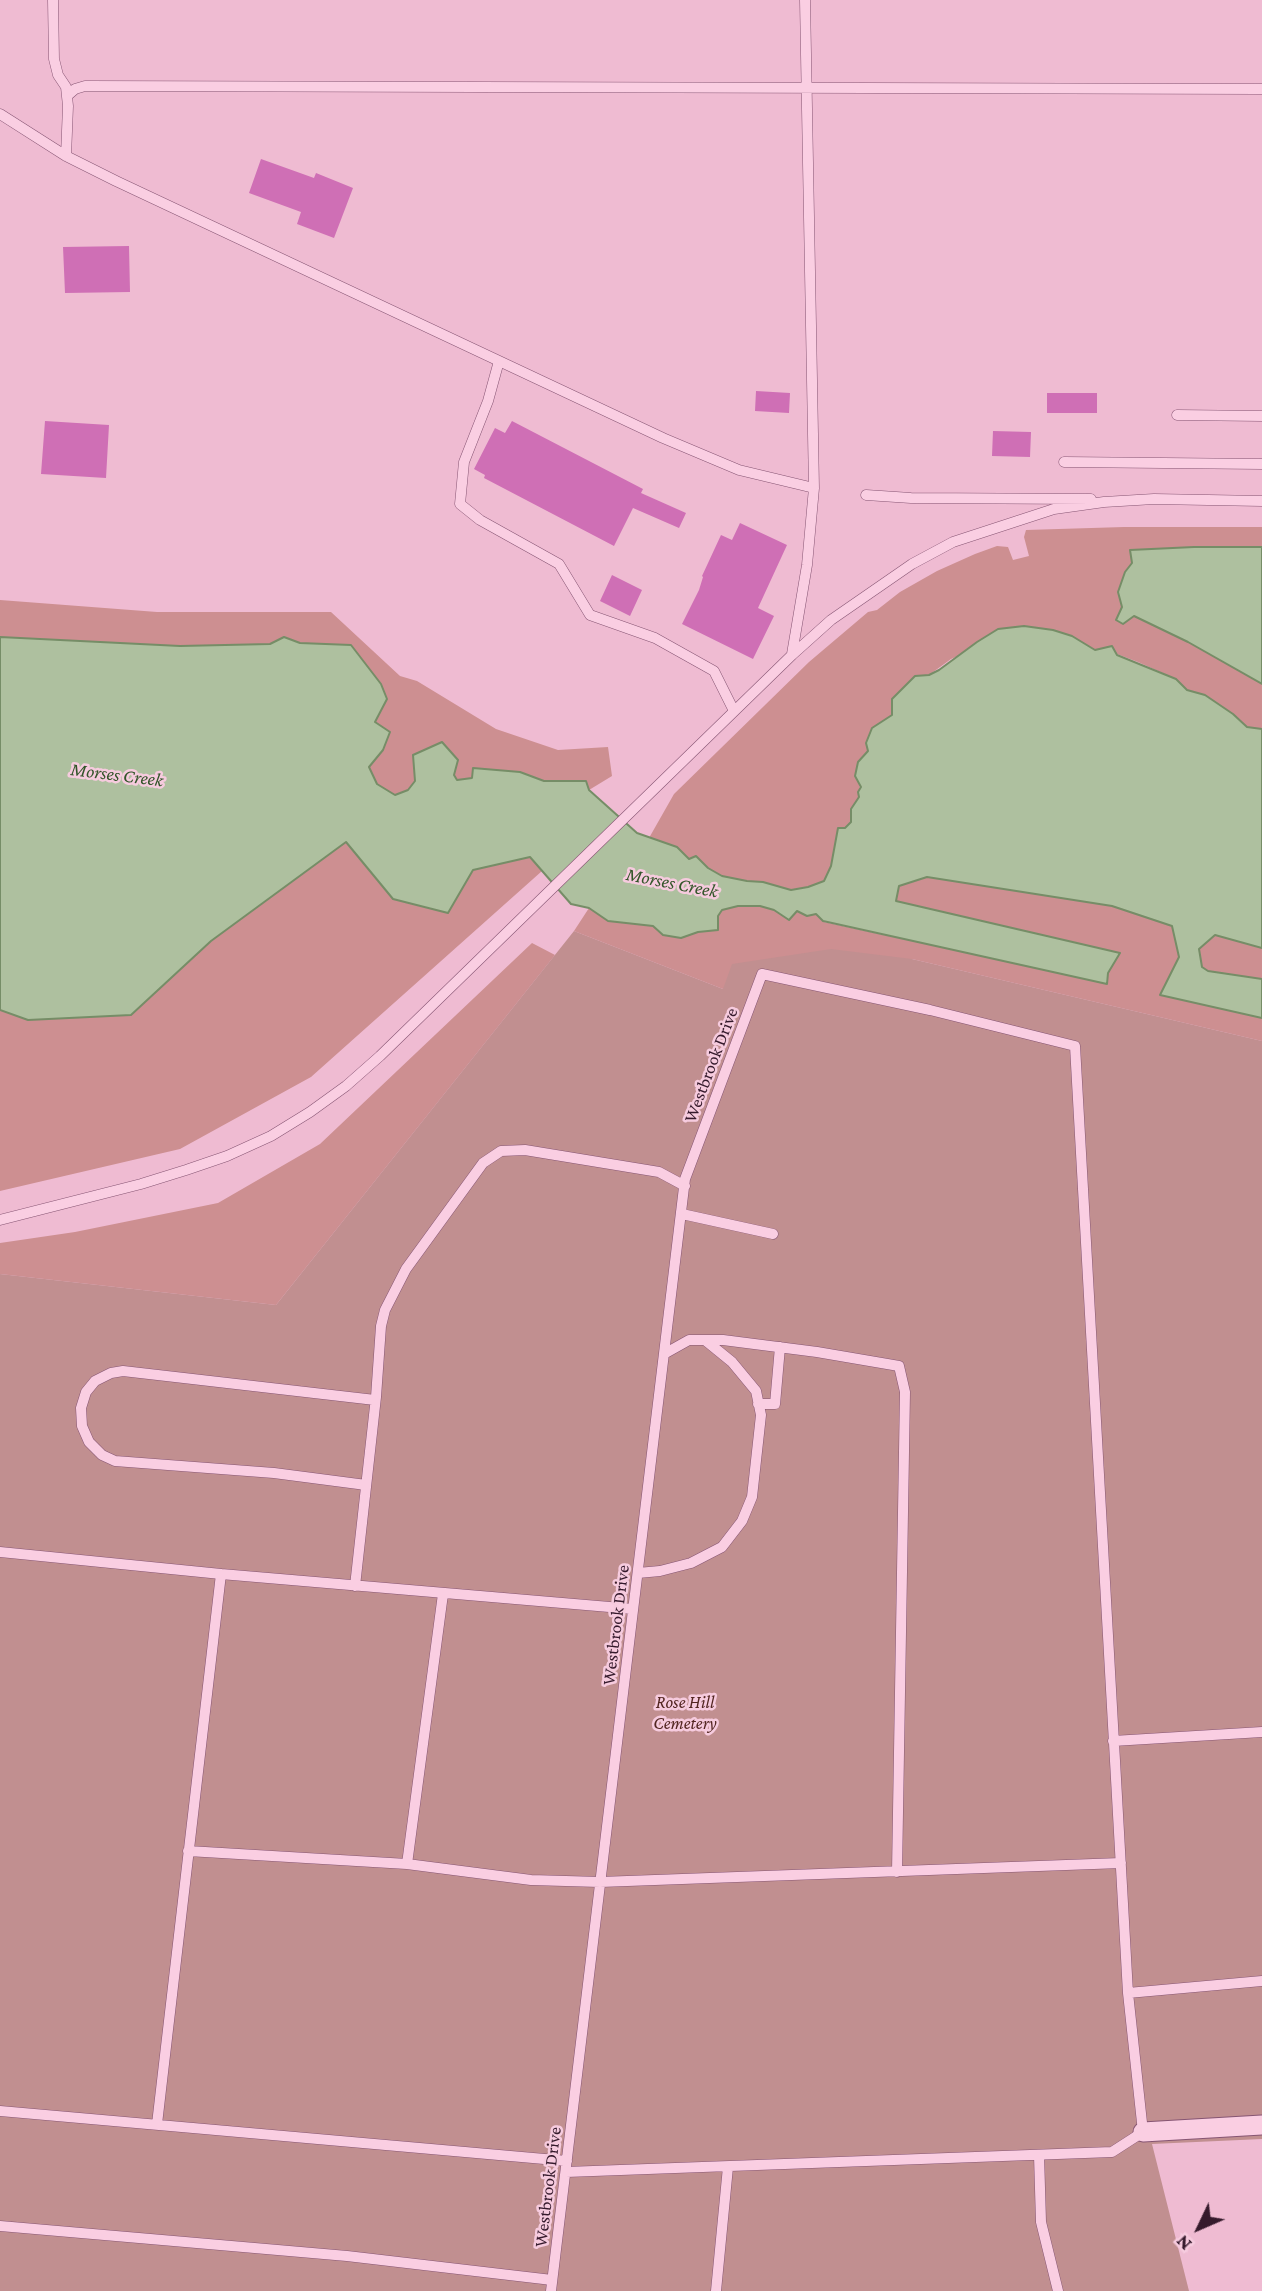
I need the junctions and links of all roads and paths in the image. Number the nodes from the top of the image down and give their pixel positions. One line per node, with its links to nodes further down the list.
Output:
1 (54, 0): 5 (lane)
2 (805, 0): 3 (lane)
3 (806, 88): 4 (lane); 5 (lane); 13 (lane)
4 (1262, 89)
5 (67, 96): 7 (lane)
6 (0, 114): 7 (lane)
7 (66, 156): 8 (lane)
8 (499, 362): 13 (lane); 18 (lane)
9 (1177, 415): 10 (lane)
10 (1262, 416)
11 (1064, 462): 12 (lane)
12 (1262, 464)
13 (814, 488): 17 (lane)
14 (866, 495): 15 (lane)
15 (1154, 499): 16 (lane); 17 (lane)
16 (1262, 500)
17 (792, 655): 18 (lane)
18 (734, 711): 21 (lane)
19 (685, 1186): 20 (lane, Westbrook Drive); 26 (lane); 36 (lane, Westbrook Drive)
20 (682, 1214): 22 (lane); 25 (lane, Westbrook Drive)
21 (0, 1220)
22 (773, 1234)
23 (705, 1340): 24 (lane); 25 (lane); 27 (lane)
24 (780, 1347): 27 (lane); 40 (lane)
25 (664, 1354): 30 (lane, Westbrook Drive)
26 (375, 1400): 28 (lane); 28 (lane)
27 (758, 1404): 30 (lane)
28 (366, 1485): 32 (lane)
29 (0, 1552): 31 (lane)
30 (638, 1573): 34 (lane, Westbrook Drive)
31 (221, 1574): 32 (lane); 37 (lane)
32 (355, 1586): 33 (lane)
33 (443, 1594): 34 (lane); 39 (lane)
34 (633, 1609): 41 (lane, Westbrook Drive)
35 (1262, 1732): 36 (lane)
36 (1113, 1741): 38 (lane)
37 (188, 1852): 39 (lane); 45 (lane)
38 (1121, 1863): 40 (lane); 43 (lane)
39 (407, 1864): 41 (lane)
40 (897, 1872): 41 (lane)
41 (600, 1882): 49 (lane, Westbrook Drive)
42 (1262, 1981): 43 (lane)
43 (1128, 1993): 47 (lane)
44 (0, 2111): 45 (lane)
45 (157, 2124): 49 (lane)
46 (1262, 2125): 47 (street)
47 (1143, 2132): 48 (lane)
48 (1039, 2155): 50 (lane); 56 (lane)
49 (567, 2161): 51 (lane, Westbrook Drive)
50 (728, 2167): 51 (lane); 55 (lane)
51 (565, 2172): 53 (lane, Westbrook Drive)
52 (0, 2226): 53 (lane)
53 (552, 2280): 54 (lane, Westbrook Drive)
54 (551, 2291)
55 (716, 2291)
56 (1058, 2291)

